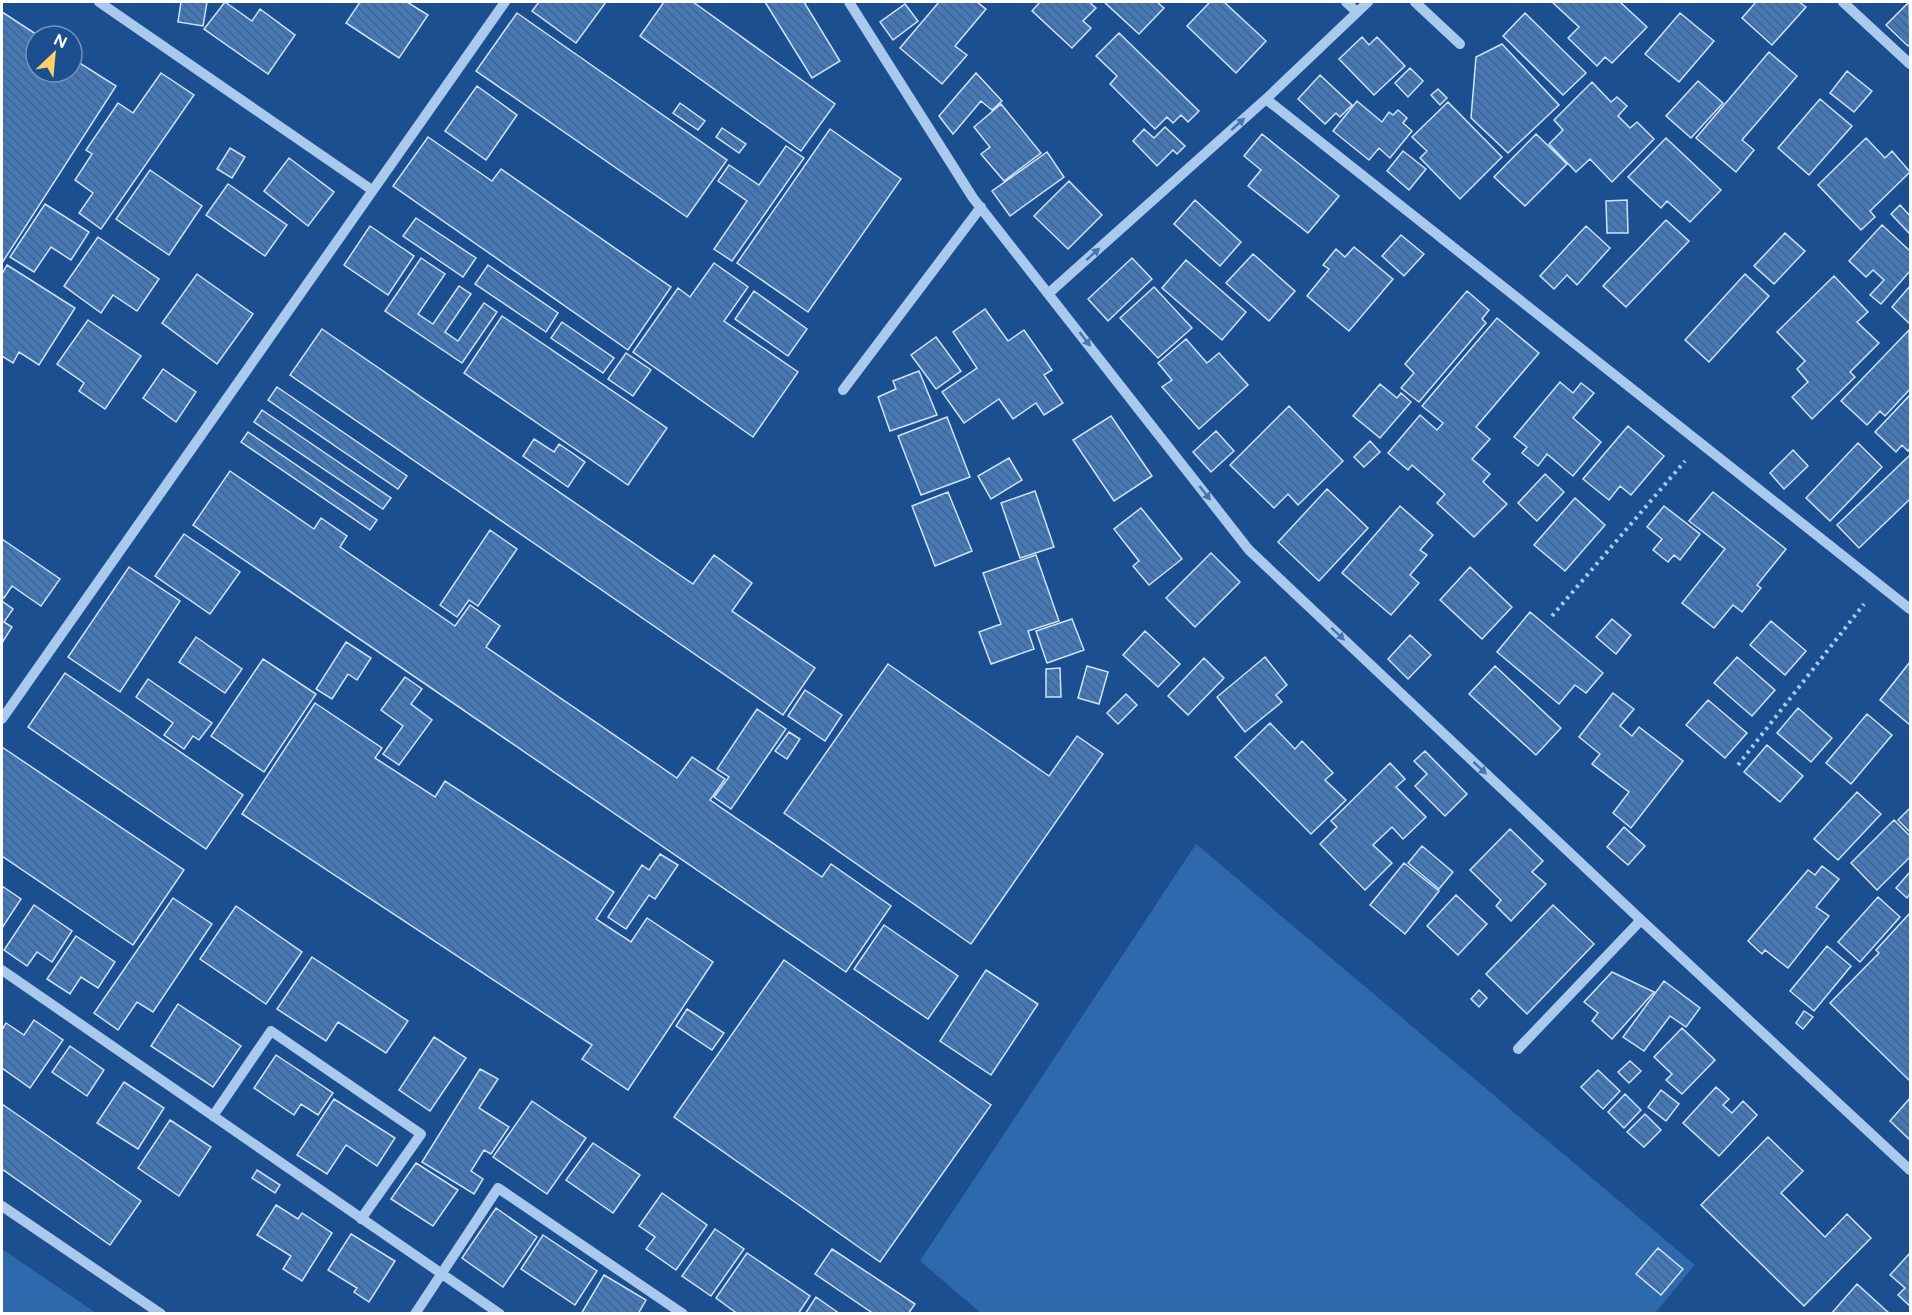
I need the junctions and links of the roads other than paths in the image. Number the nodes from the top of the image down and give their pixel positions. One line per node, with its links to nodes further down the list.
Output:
1 (99, 2): 12 (street)
2 (504, 2): 12 (street)
3 (849, 2): 13 (street)
4 (1346, 2): 8 (street)
5 (1368, 2): 8 (street)
6 (1415, 2): 9 (street)
7 (1843, 2): 10 (street)
8 (1358, 12): 11 (street)
9 (1460, 44)
10 (1911, 64)
11 (1266, 99): 14 (street, one-way to 11); 16 (street)
12 (372, 190): 17 (street)
13 (981, 207): 14 (street); 15 (street)
14 (1049, 293): 18 (street, one-way to 18)
15 (843, 390)
16 (1911, 609)
17 (2, 719)
18 (1641, 920): 20 (street); 22 (street)
19 (2, 970): 21 (street)
20 (1518, 1049)
21 (213, 1116): 24 (street); 24 (street)
22 (1911, 1170)
23 (2, 1206): 26 (street)
24 (362, 1219): 25 (street)
25 (442, 1274): 27 (street); 28 (street); 29 (street)
26 (161, 1314)
27 (415, 1314)
28 (500, 1314)
29 (683, 1314)

